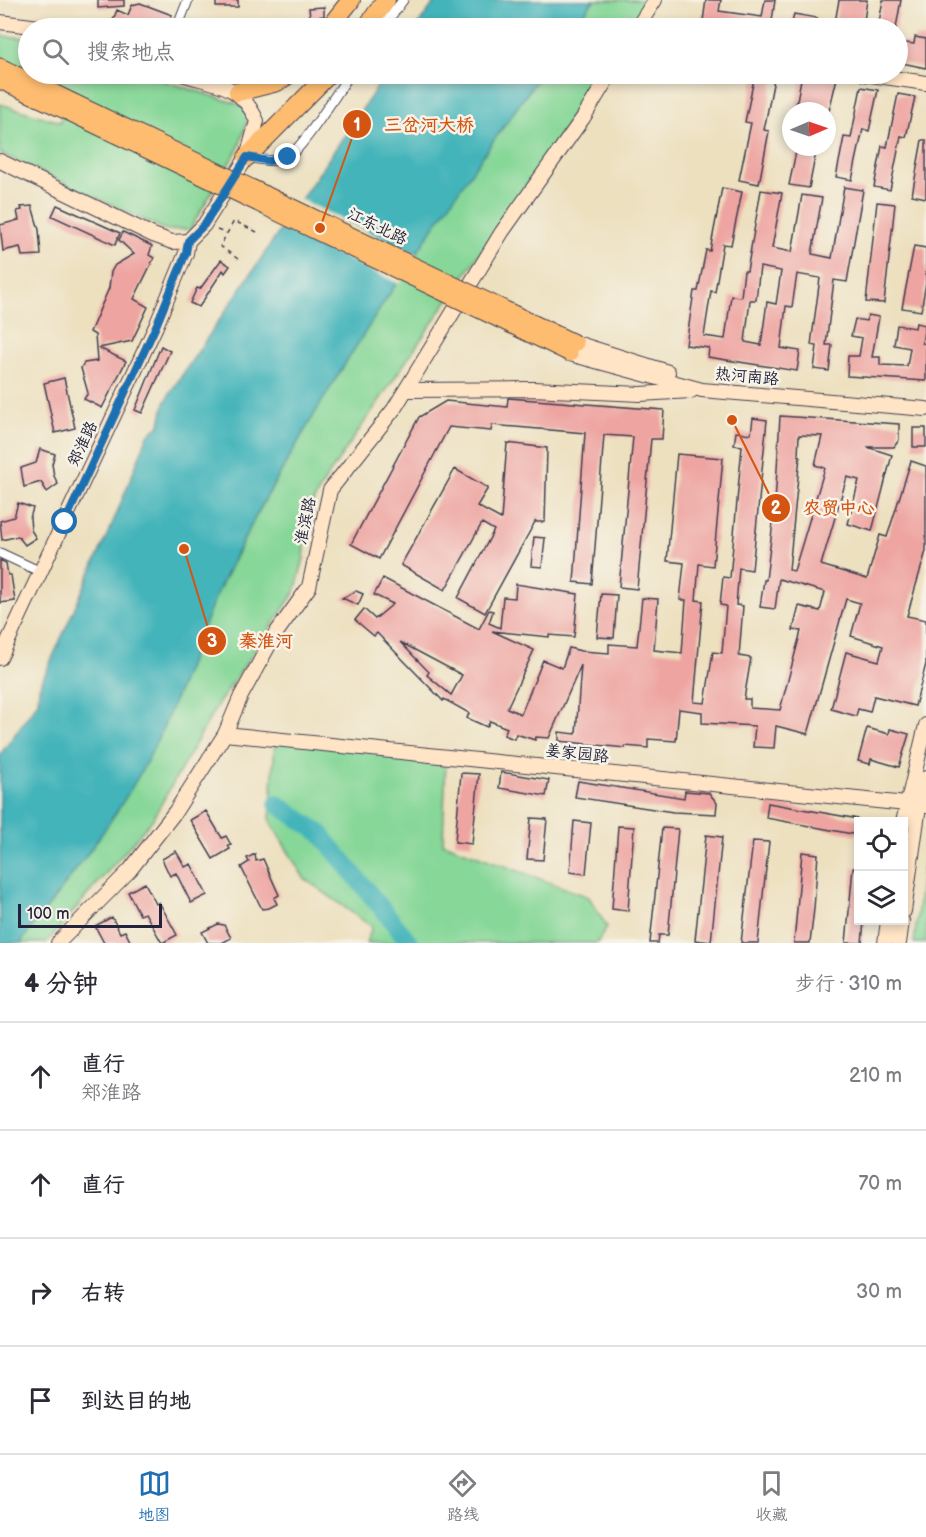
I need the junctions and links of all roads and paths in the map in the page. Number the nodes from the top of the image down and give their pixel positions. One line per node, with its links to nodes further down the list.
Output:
1 (188, 0): 6 (street)
2 (351, 0): 7 (highway)
3 (386, 0): 8 (highway)
4 (403, 0): 9 (street)
5 (655, 0): 10 (street)
6 (181, 18)
7 (337, 18)
8 (373, 18)
9 (390, 18)
10 (645, 18)
11 (0, 22): 12 (street)
12 (18, 24)
13 (0, 66): 14 (main road, 江东北路)
14 (18, 76)
15 (908, 80): 17 (street)
16 (0, 81): 25 (main road, 江东北路)
17 (926, 83)
18 (31, 84): 25 (main road, 江东北路)
19 (213, 84): 24 (street)
20 (270, 84): 24 (highway)
21 (319, 84): 26 (highway)
22 (343, 84): 26 (street)
23 (604, 84): 32 (street, 淮滨路)
24 (238, 92): 26 (street)
25 (68, 105): 31 (main road, 江东北路, bridge)
26 (247, 157): 29 (street)
27 (0, 161): 29 (street)
28 (257, 232): 30 (path)
29 (188, 241): 37 (street, 郑淮路)
30 (238, 259)
31 (573, 349): 33 (street, 热河南路); 34 (street, 热河南路)
32 (406, 390): 33 (street); 40 (street, 淮滨路)
33 (702, 390): 35 (street, 热河南路)
34 (926, 399)
35 (926, 409)
36 (0, 553): 37 (street)
37 (41, 572): 38 (street, 郑淮路)
38 (0, 658)
39 (926, 725): 42 (street)
40 (225, 734): 42 (street, 姜家园路); 46 (street, 淮滨路)
41 (926, 778): 42 (street)
42 (917, 806): 43 (street)
43 (908, 874)
44 (887, 925): 47 (street)
45 (901, 925): 48 (street)
46 (58, 943)
47 (885, 943)
48 (899, 943)

